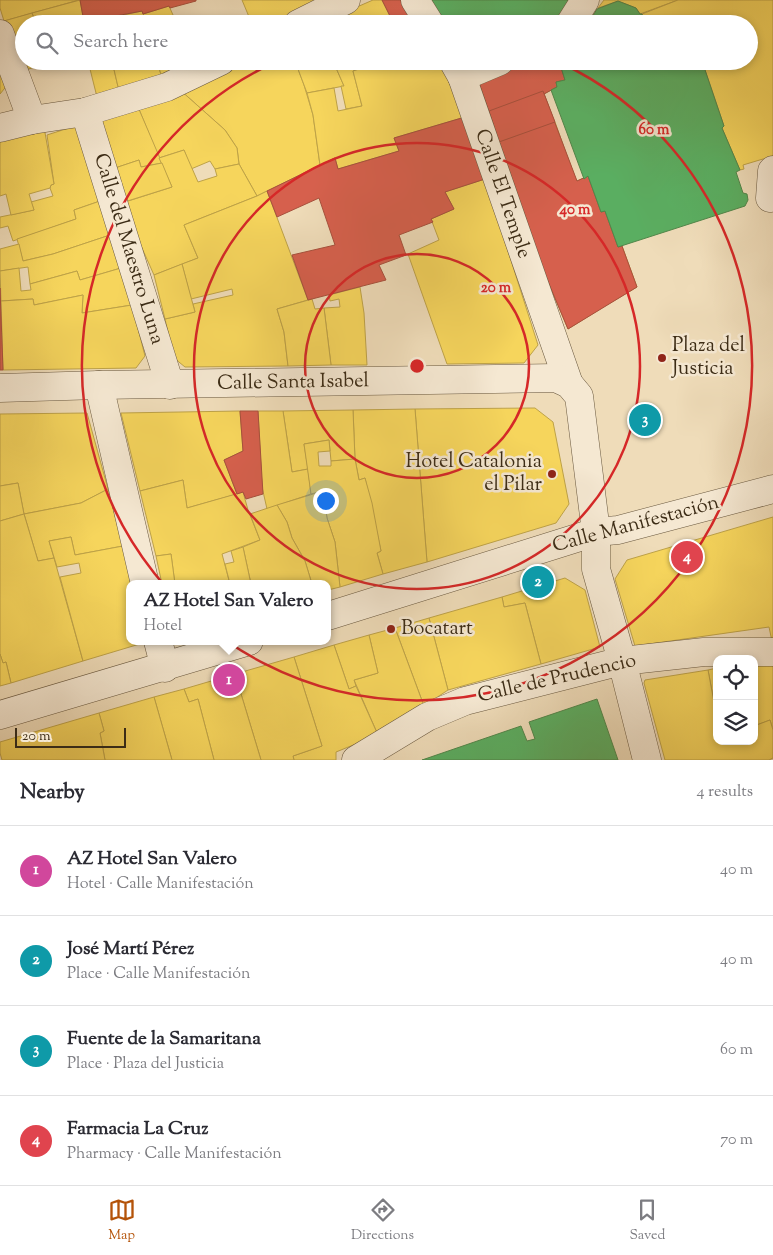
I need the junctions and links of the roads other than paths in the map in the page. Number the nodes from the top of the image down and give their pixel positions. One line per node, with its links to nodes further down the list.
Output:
1 (346, 0): 4 (street)
2 (415, 0): 5 (street)
3 (585, 0): 6 (street)
4 (316, 15)
5 (424, 15)
6 (576, 15)
7 (0, 34): 11 (street)
8 (202, 70): 10 (street)
9 (457, 70): 18 (street, Calle El Temple)
10 (85, 112): 11 (street); 16 (street, Calle del Maestro Luna)
11 (32, 120): 12 (street)
12 (0, 128)
13 (773, 170): 14 (street)
14 (770, 198)
15 (99, 385): 16 (street, Calle Santa Isabel); 17 (street, Calle Santa Isabel); 21 (street)
16 (170, 385): 18 (street, Calle Santa Isabel)
17 (0, 388)
18 (574, 390): 20 (street)
19 (773, 489): 20 (street, Calle Manifestación)
20 (596, 532): 22 (street, Calle Manifestación); 26 (street)
21 (144, 580)
22 (331, 615)
23 (159, 645): 27 (street)
24 (236, 645): 27 (street)
25 (773, 652): 26 (street, Calle de Prudencio)
26 (622, 661): 29 (street, Calle de Prudencio); 30 (street)
27 (165, 668): 28 (street)
28 (0, 716)
29 (356, 760)
30 (646, 760)

